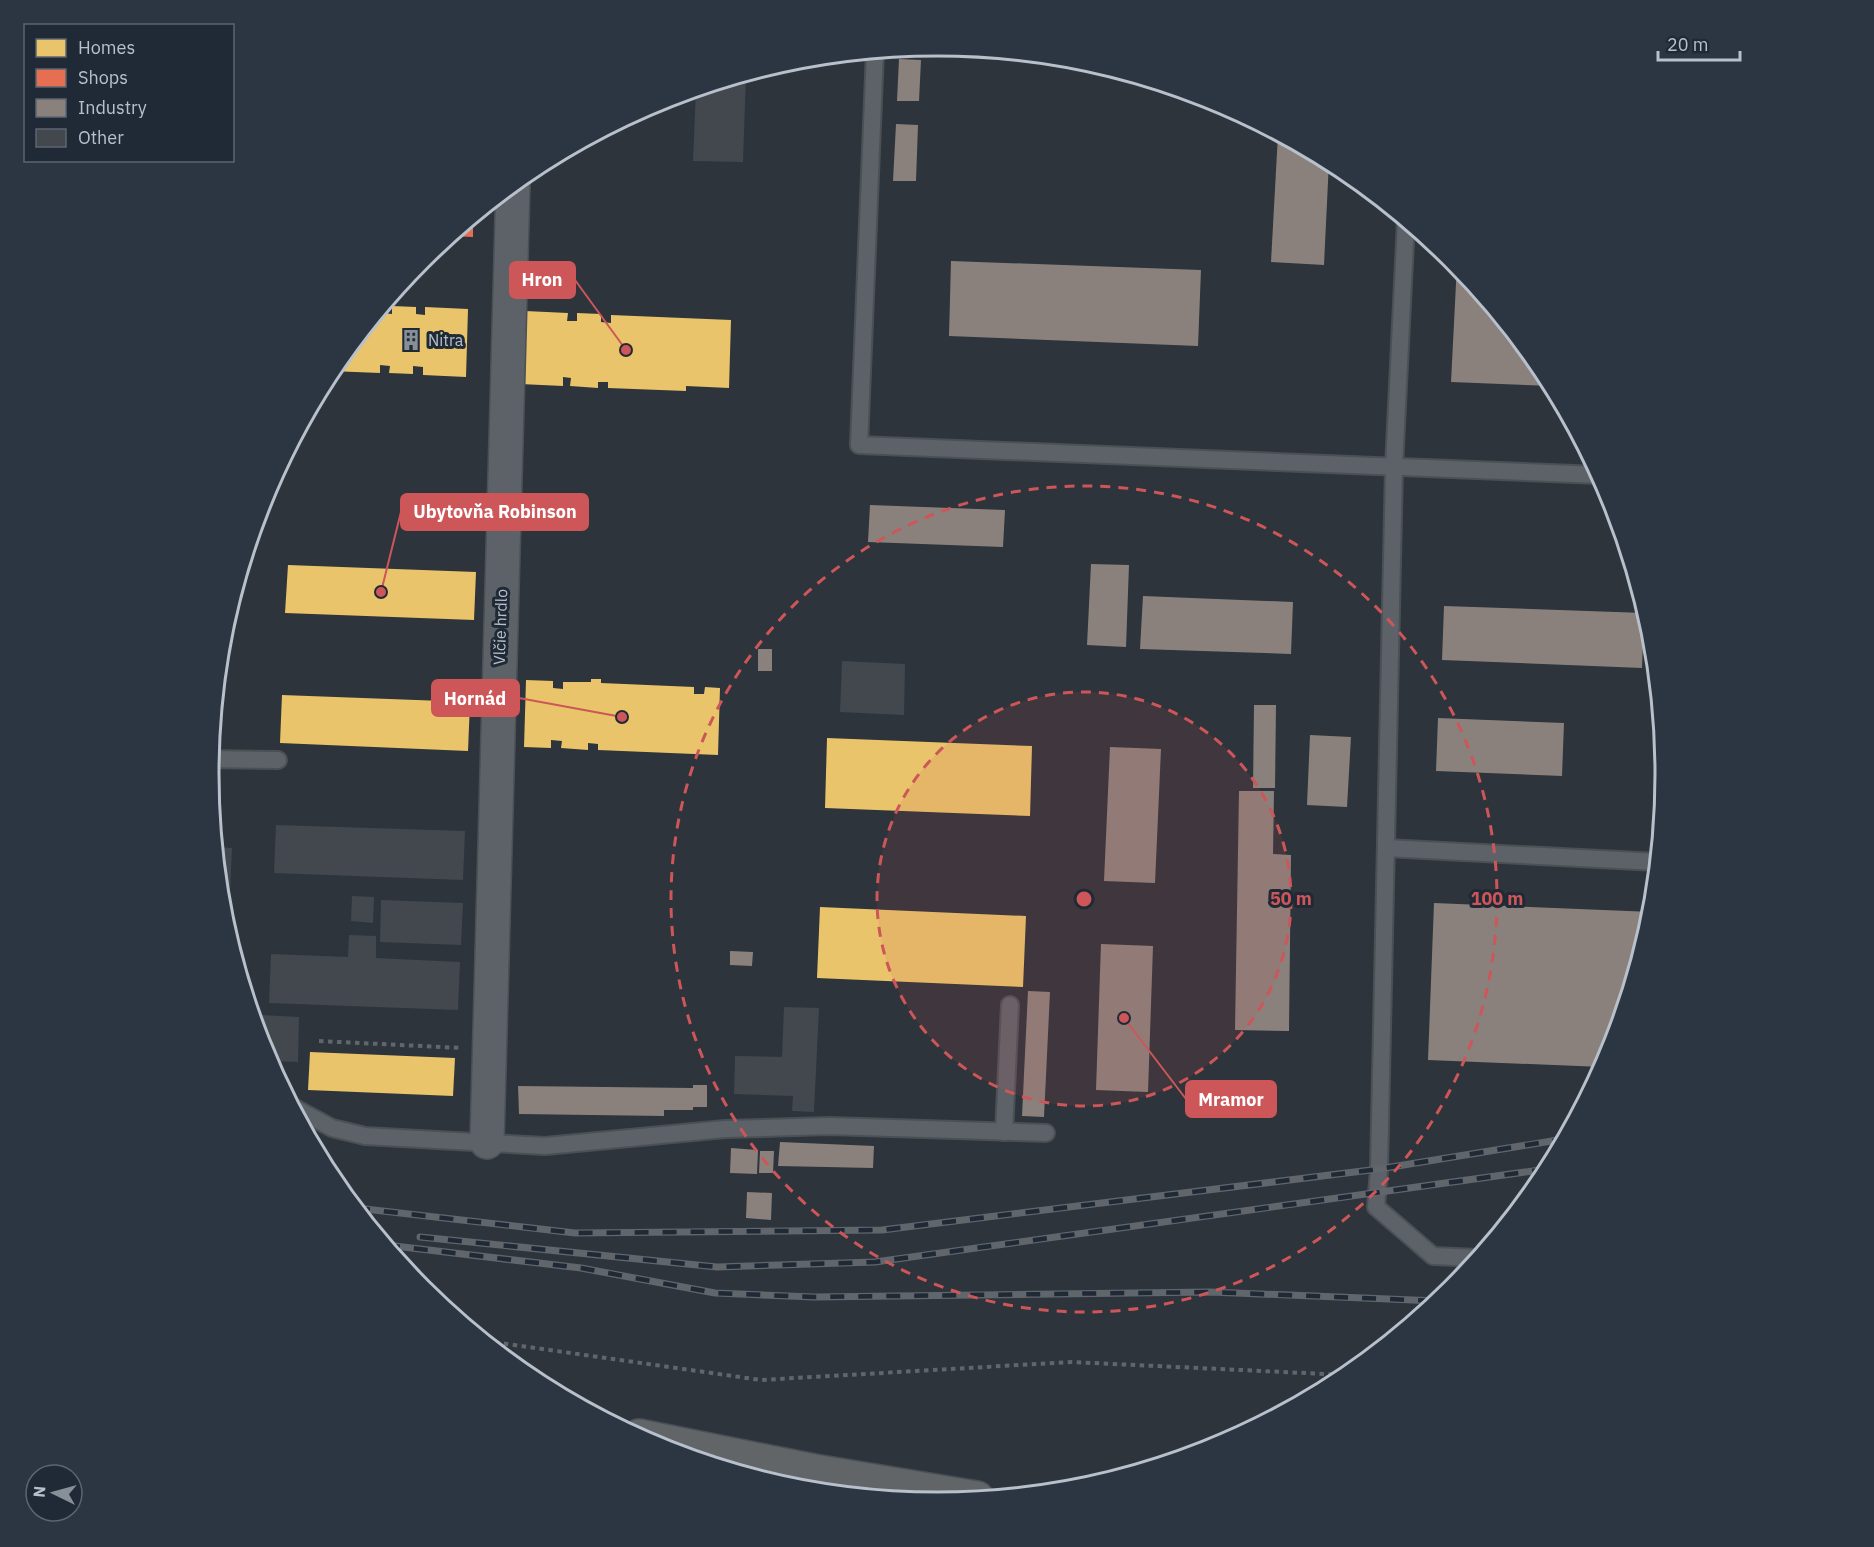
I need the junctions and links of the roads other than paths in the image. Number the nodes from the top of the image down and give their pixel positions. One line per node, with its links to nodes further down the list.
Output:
1 (875, 59): 4 (lane)
2 (513, 195): 14 (street, Vlčie hrdlo)
3 (1406, 230): 4 (lane)
4 (1394, 467): 5 (lane); 8 (lane)
5 (1589, 475)
6 (220, 759): 7 (lane)
7 (278, 759)
8 (1386, 848): 9 (lane); 15 (lane)
9 (1649, 862)
10 (1010, 1005): 12 (lane)
11 (307, 1116): 14 (lane)
12 (1004, 1132): 13 (lane); 14 (lane)
13 (1046, 1133)
14 (487, 1143)
15 (1467, 1258)
16 (684, 1445): 17 (highway)
17 (940, 1492)

